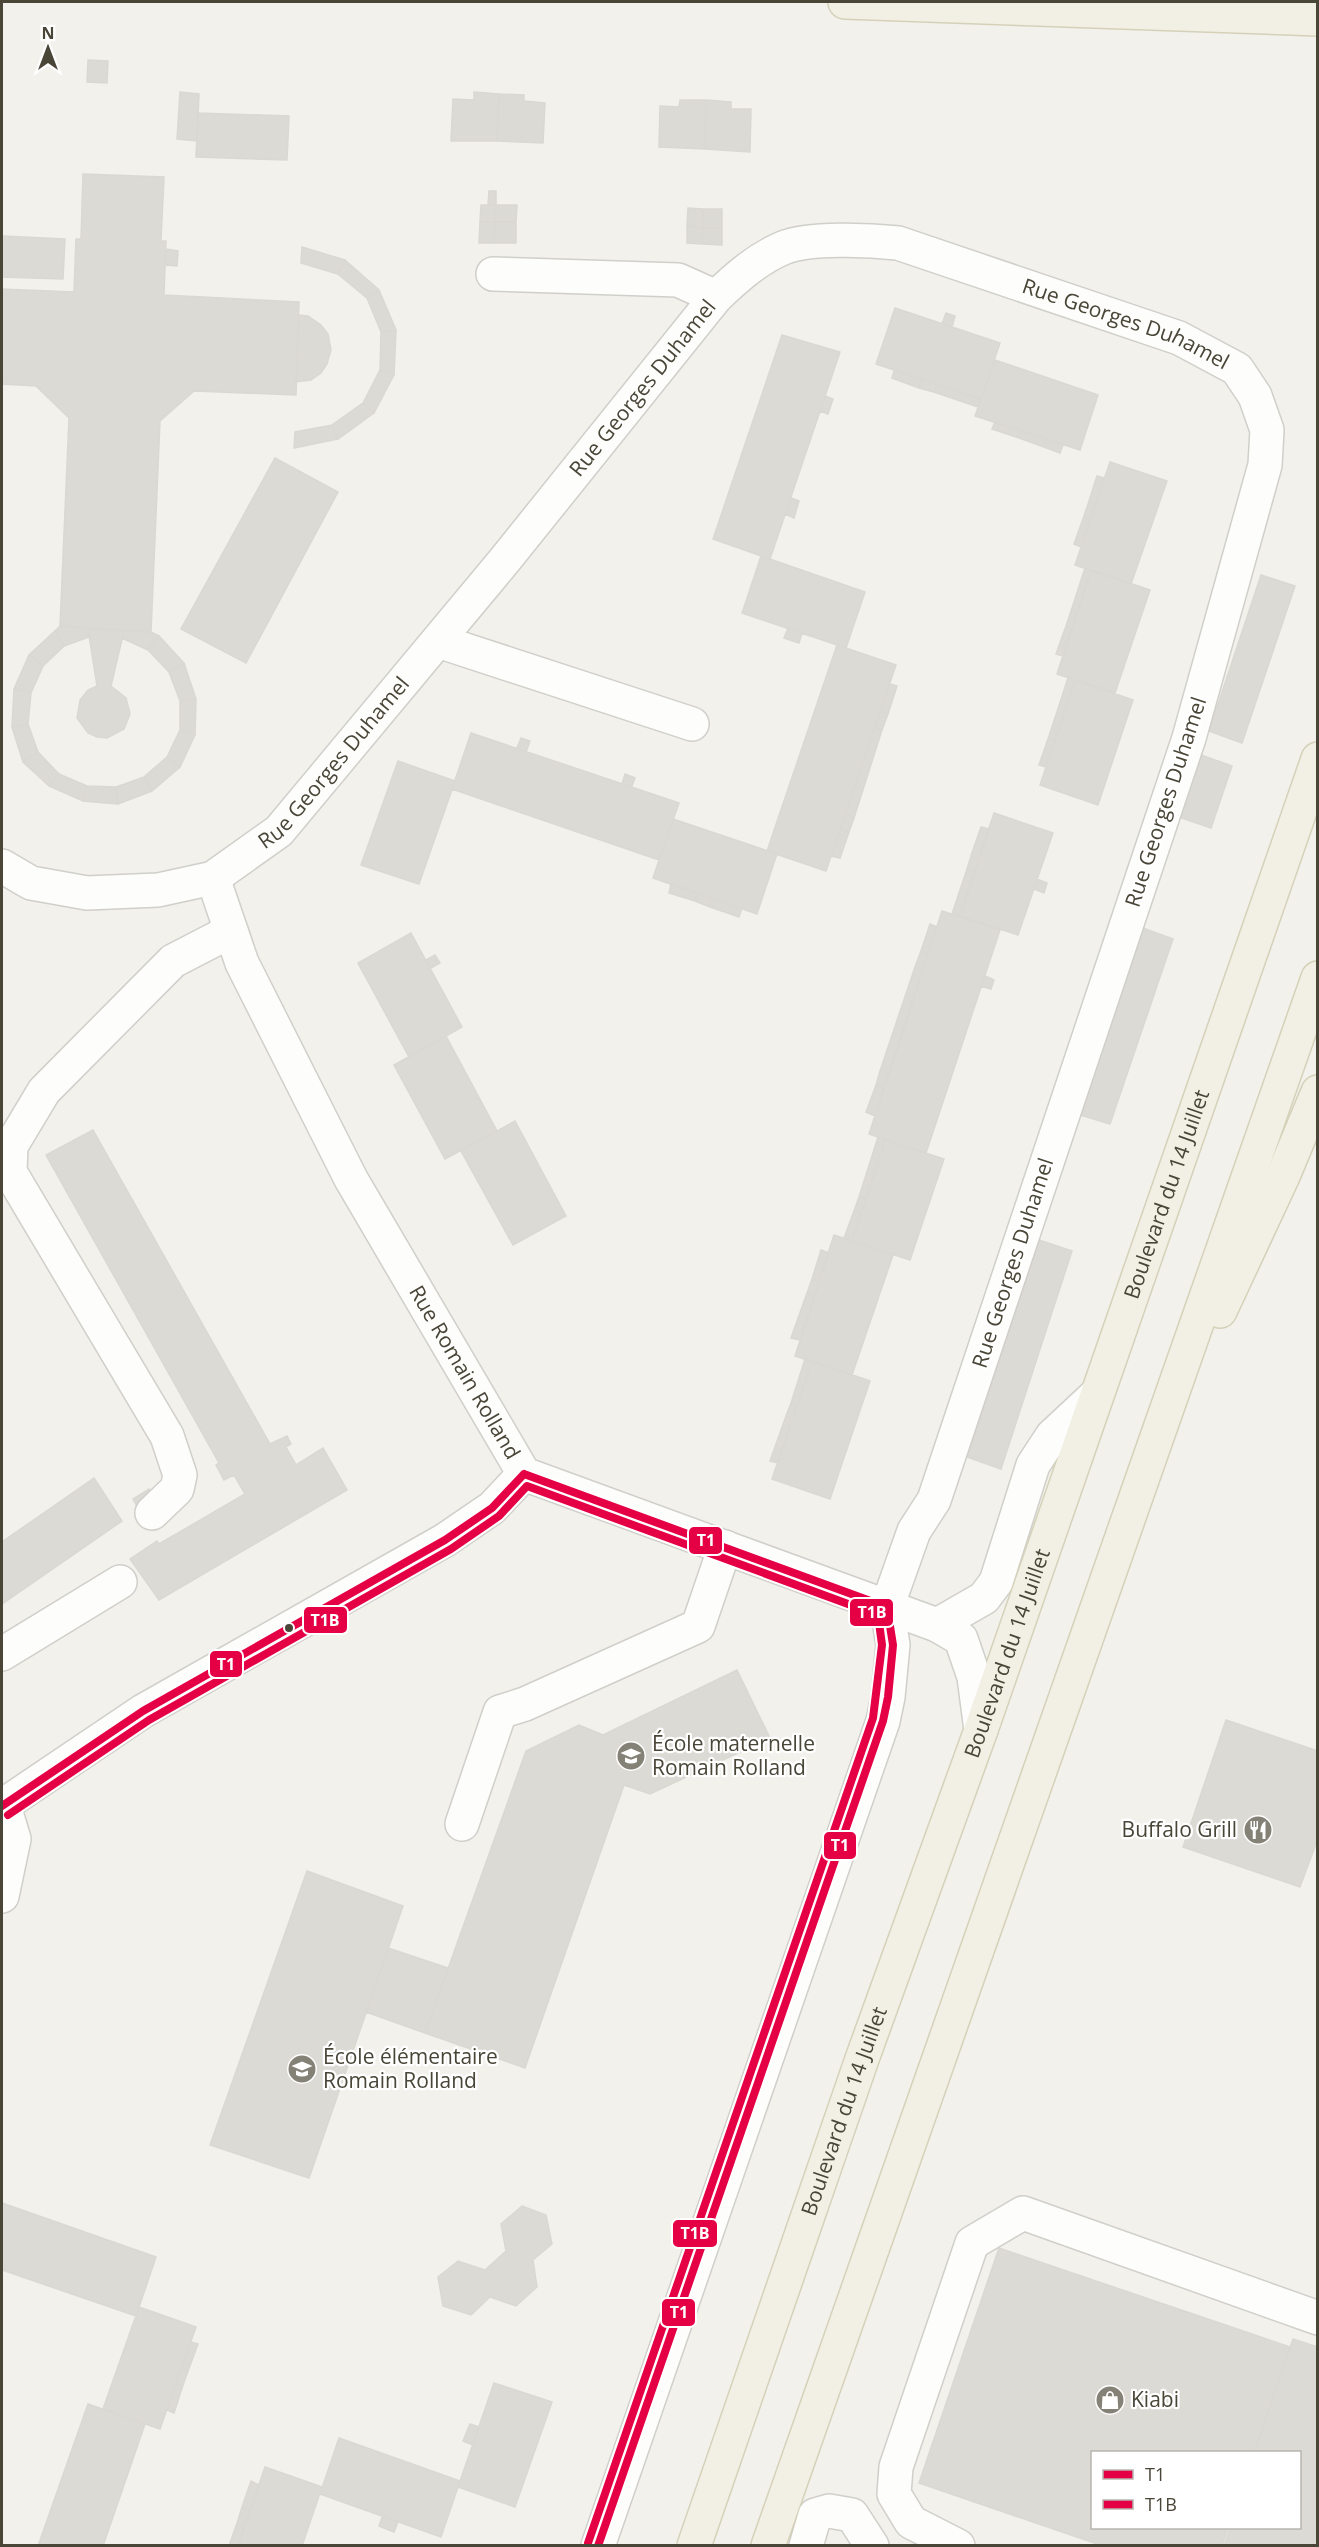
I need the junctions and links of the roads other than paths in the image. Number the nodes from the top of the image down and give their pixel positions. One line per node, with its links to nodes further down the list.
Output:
1 (845, 2): 2 (main road)
2 (1317, 19)
3 (493, 274): 4 (street)
4 (716, 297): 5 (street, Rue Georges Duhamel); 19 (street, Rue Georges Duhamel)
5 (438, 641): 6 (street); 9 (street, Rue Georges Duhamel)
6 (692, 724)
7 (1317, 759): 14 (main road, Boulevard du 14 Juillet)
8 (2, 866): 9 (street, Rue Georges Duhamel)
9 (213, 878): 10 (street, Rue Romain Rolland)
10 (231, 931): 15 (street, Rue Romain Rolland); 16 (street)
11 (1317, 978): 13 (main road)
12 (1317, 1092): 13 (main road)
13 (1176, 1384): 29 (main road)
14 (1096, 1395): 20 (street); 22 (main road, Boulevard du 14 Juillet)
15 (524, 1474): 17 (street, Rue Romain Rolland); 23 (street)
16 (152, 1513)
17 (725, 1547): 19 (street, Rue Romain Rolland); 24 (street)
18 (120, 1582): 21 (street)
19 (887, 1607): 20 (street, Rue Romain Rolland); 27 (street)
20 (937, 1625): 22 (street, Rue Romain Rolland)
21 (2, 1654)
22 (981, 1730): 28 (main road, Boulevard du 14 Juillet)
23 (3, 1806): 25 (street)
24 (462, 1824)
25 (2, 1896)
26 (1317, 2318): 32 (street)
27 (597, 2546)
28 (694, 2546)
29 (768, 2546)
30 (806, 2546): 31 (street)
31 (872, 2546)
32 (957, 2546)

